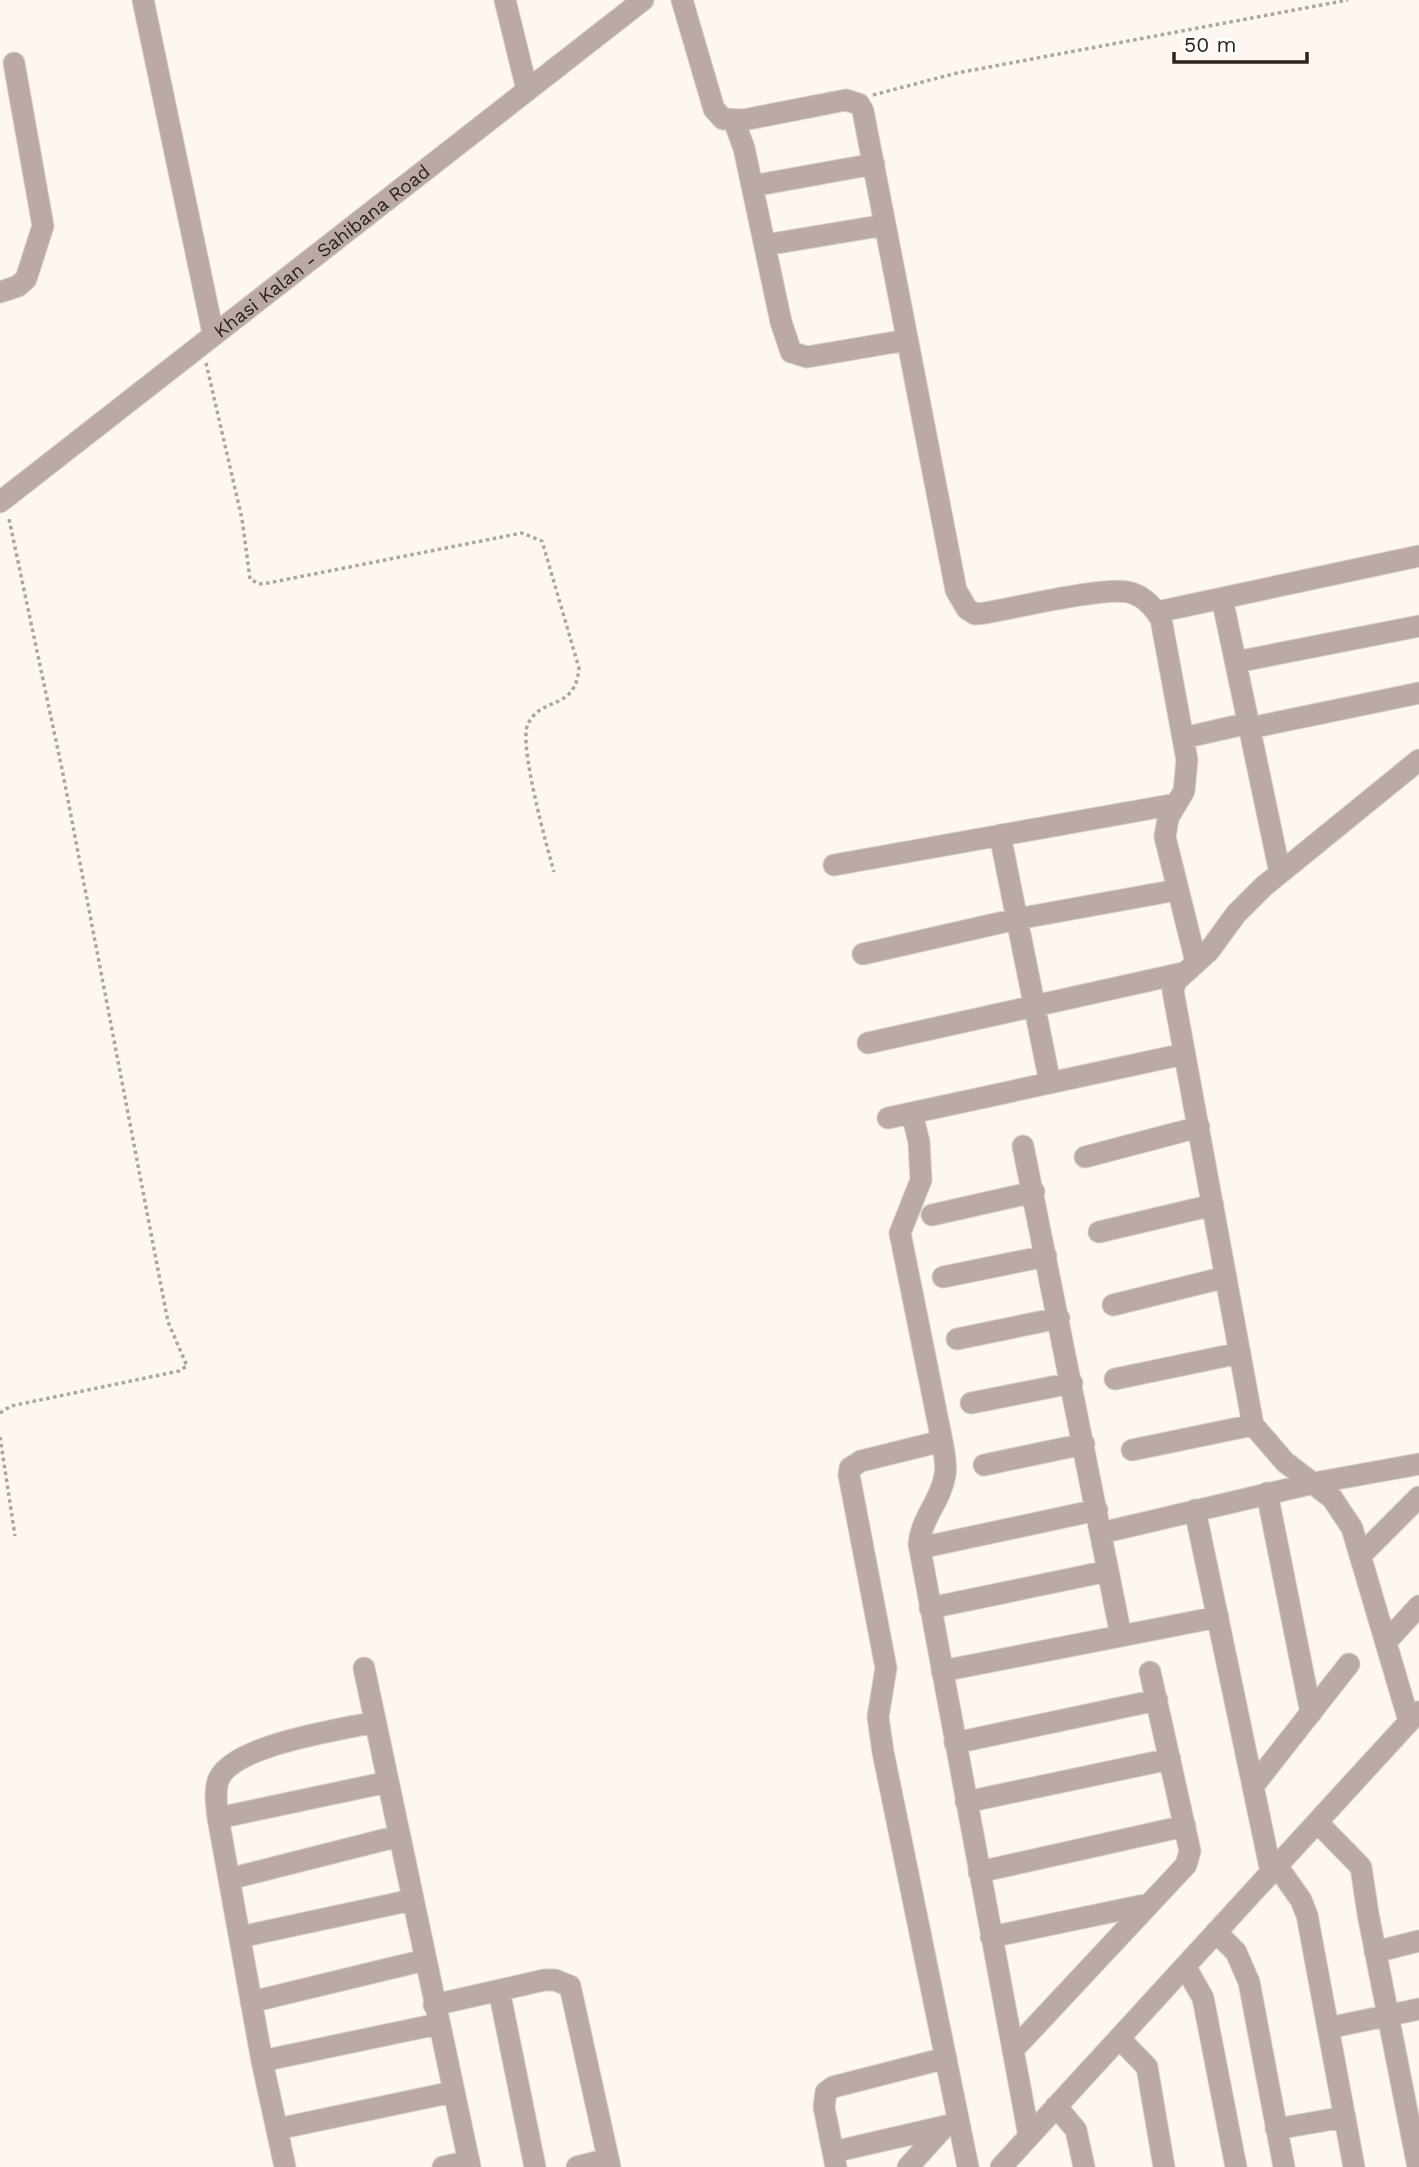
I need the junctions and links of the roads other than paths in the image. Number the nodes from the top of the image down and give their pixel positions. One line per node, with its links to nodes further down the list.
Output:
1 (143, 0): 13 (street)
2 (505, 0): 6 (street)
3 (643, 0): 6 (street, Khasi Kalan - Sahibana Road)
4 (682, 0): 7 (street)
5 (14, 63): 12 (street)
6 (527, 90): 13 (street, Khasi Kalan - Sahibana Road)
7 (734, 121): 8 (street); 9 (street)
8 (874, 164): 9 (street); 10 (street)
9 (752, 186): 11 (street)
10 (886, 225): 11 (street); 14 (street)
11 (765, 245): 14 (street)
12 (0, 292)
13 (207, 337): 15 (street, Khasi Kalan - Sahibana Road)
14 (907, 340): 18 (street)
15 (2, 500)
16 (1419, 556): 17 (street)
17 (1222, 598): 18 (street); 20 (street)
18 (1157, 612): 23 (street)
19 (1419, 626): 20 (street)
20 (1236, 662): 22 (street)
21 (1419, 693): 22 (street)
22 (1249, 725): 23 (street); 28 (street)
23 (1183, 738): 25 (street)
24 (1419, 760): 28 (street)
25 (1176, 804): 26 (street); 29 (street)
26 (1000, 835): 27 (street); 30 (street)
27 (834, 865)
28 (1280, 873): 32 (street)
29 (1177, 890): 30 (street); 32 (street)
30 (1017, 919): 31 (street); 33 (street)
31 (863, 954)
32 (1190, 968): 33 (street); 35 (street)
33 (1035, 1005): 34 (street); 36 (street)
34 (868, 1043)
35 (1184, 1054): 36 (street); 39 (street)
36 (1050, 1083): 37 (street)
37 (912, 1113): 38 (street); 57 (street)
38 (888, 1118)
39 (1199, 1127): 41 (street); 43 (street)
40 (1023, 1146): 42 (street)
41 (1085, 1157)
42 (1034, 1192): 44 (street); 46 (street)
43 (1213, 1205): 45 (street); 48 (street)
44 (932, 1214)
45 (1099, 1232)
46 (1046, 1256): 47 (street); 50 (street)
47 (943, 1277)
48 (1226, 1277): 49 (street); 52 (street)
49 (1113, 1305)
50 (1059, 1318): 51 (street); 54 (street)
51 (957, 1339)
52 (1240, 1353): 53 (street); 56 (street)
53 (1115, 1379)
54 (1072, 1383): 55 (street); 58 (street)
55 (971, 1403)
56 (1253, 1425): 59 (street); 62 (street)
57 (942, 1441): 68 (street); 113 (street)
58 (1084, 1444): 61 (street); 65 (street)
59 (1132, 1450)
60 (1419, 1464): 62 (street)
61 (984, 1465)
62 (1314, 1483): 63 (street); 69 (street)
63 (1267, 1493): 66 (street); 81 (street)
64 (1419, 1497): 69 (street)
65 (1097, 1510): 67 (street); 68 (street)
66 (1195, 1510): 67 (street); 73 (street)
67 (1101, 1533): 70 (street)
68 (920, 1548): 72 (street)
69 (1360, 1556): 75 (street)
70 (1108, 1571): 72 (street); 74 (street)
71 (1419, 1606): 75 (street)
72 (930, 1608): 78 (street)
73 (1218, 1617): 74 (street); 87 (street)
74 (1121, 1636): 78 (street)
75 (1386, 1642): 82 (street)
76 (1349, 1664): 81 (street)
77 (364, 1668): 83 (street)
78 (942, 1671): 84 (street)
79 (1150, 1672): 80 (street)
80 (1157, 1700): 84 (street); 85 (street)
81 (1311, 1713): 87 (street)
82 (1414, 1716): 90 (street)
83 (375, 1722): 86 (street); 89 (street)
84 (955, 1743): 88 (street)
85 (1170, 1759): 88 (street); 91 (street)
86 (388, 1782): 89 (street); 92 (street)
87 (1254, 1785): 93 (street)
88 (966, 1802): 94 (street)
89 (218, 1818): 95 (street)
90 (1317, 1822): 93 (street); 102 (street)
91 (1185, 1826): 94 (street); 97 (street)
92 (399, 1836): 95 (street); 96 (street)
93 (1274, 1869): 98 (street); 110 (street)
94 (979, 1872): 100 (street)
95 (229, 1879): 99 (street)
96 (412, 1900): 99 (street); 103 (street)
97 (1149, 1904): 100 (street); 112 (street)
98 (1216, 1932): 104 (street); 121 (street)
99 (240, 1937): 106 (street)
100 (991, 1937): 112 (street)
101 (1419, 1941): 102 (street)
102 (1376, 1952): 109 (street)
103 (425, 1961): 106 (street); 108 (street)
104 (1185, 1966): 111 (street); 136 (street)
105 (499, 1990): 108 (street); 125 (street); 129 (street)
106 (251, 2001): 114 (street)
107 (1419, 2009): 109 (street)
108 (436, 2014): 114 (street); 116 (street)
109 (1389, 2015): 110 (street); 115 (street)
110 (1328, 2028): 118 (street)
111 (1119, 2038): 117 (street); 135 (street)
112 (1013, 2050): 122 (street)
113 (946, 2058): 119 (street); 124 (street)
114 (262, 2062): 120 (street)
115 (1410, 2073): 123 (street)
116 (453, 2092): 120 (street); 126 (street)
117 (1056, 2106): 122 (street); 134 (street)
118 (1345, 2117): 121 (street); 138 (street)
119 (952, 2125): 124 (street); 131 (street); 132 (street)
120 (277, 2129): 127 (street)
121 (1276, 2129): 137 (street)
122 (1029, 2136): 133 (street)
123 (1417, 2141): 139 (street)
124 (834, 2160)
125 (609, 2163): 130 (street)
126 (469, 2164): 128 (street)
127 (285, 2167)
128 (443, 2167)
129 (536, 2167)
130 (577, 2167)
131 (908, 2167)
132 (968, 2167)
133 (1001, 2167)
134 (1084, 2167)
135 (1164, 2167)
136 (1236, 2167)
137 (1284, 2167)
138 (1354, 2167)
139 (1418, 2167)

